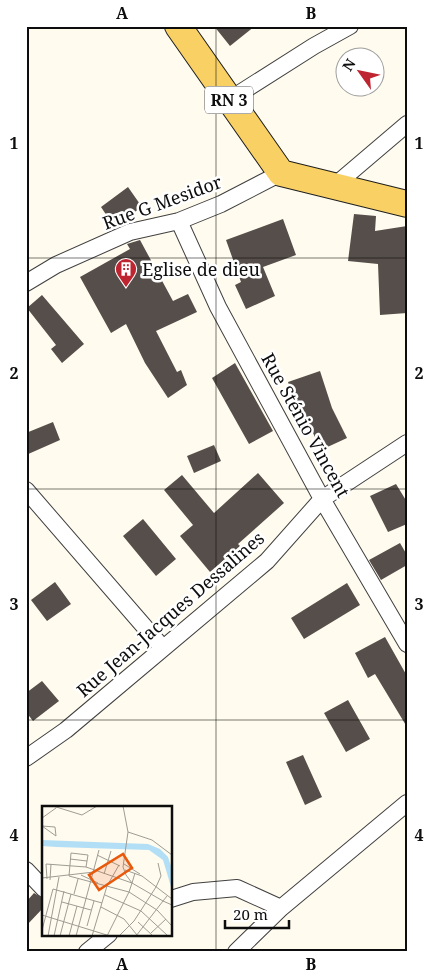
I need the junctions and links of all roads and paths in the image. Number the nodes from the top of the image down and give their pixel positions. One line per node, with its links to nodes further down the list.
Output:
1 (178, 26): 3 (main road, RN 3)
2 (350, 26): 3 (street)
3 (229, 100): 5 (main road, RN 3)
4 (407, 124): 6 (street)
5 (281, 173): 6 (main road); 8 (street, Rue G Mesidor)
6 (333, 186): 7 (main road)
7 (407, 204)
8 (179, 221): 9 (street, Rue G Mesidor); 12 (street, Rue Sténio Vincent)
9 (26, 283)
10 (407, 444): 12 (street, Rue Jean-Jacques Dessalines)
11 (27, 491): 14 (street)
12 (322, 499): 13 (street, Rue Sténio Vincent); 14 (street, Rue Jean-Jacques Dessalines)
13 (407, 644)
14 (162, 647): 15 (street, Rue Jean-Jacques Dessalines)
15 (26, 758)
16 (407, 803): 20 (street)
17 (26, 870): 18 (street)
18 (42, 887)
19 (172, 900): 20 (street)
20 (281, 908): 23 (street)
21 (106, 936): 22 (street)
22 (93, 946)
23 (236, 952)

